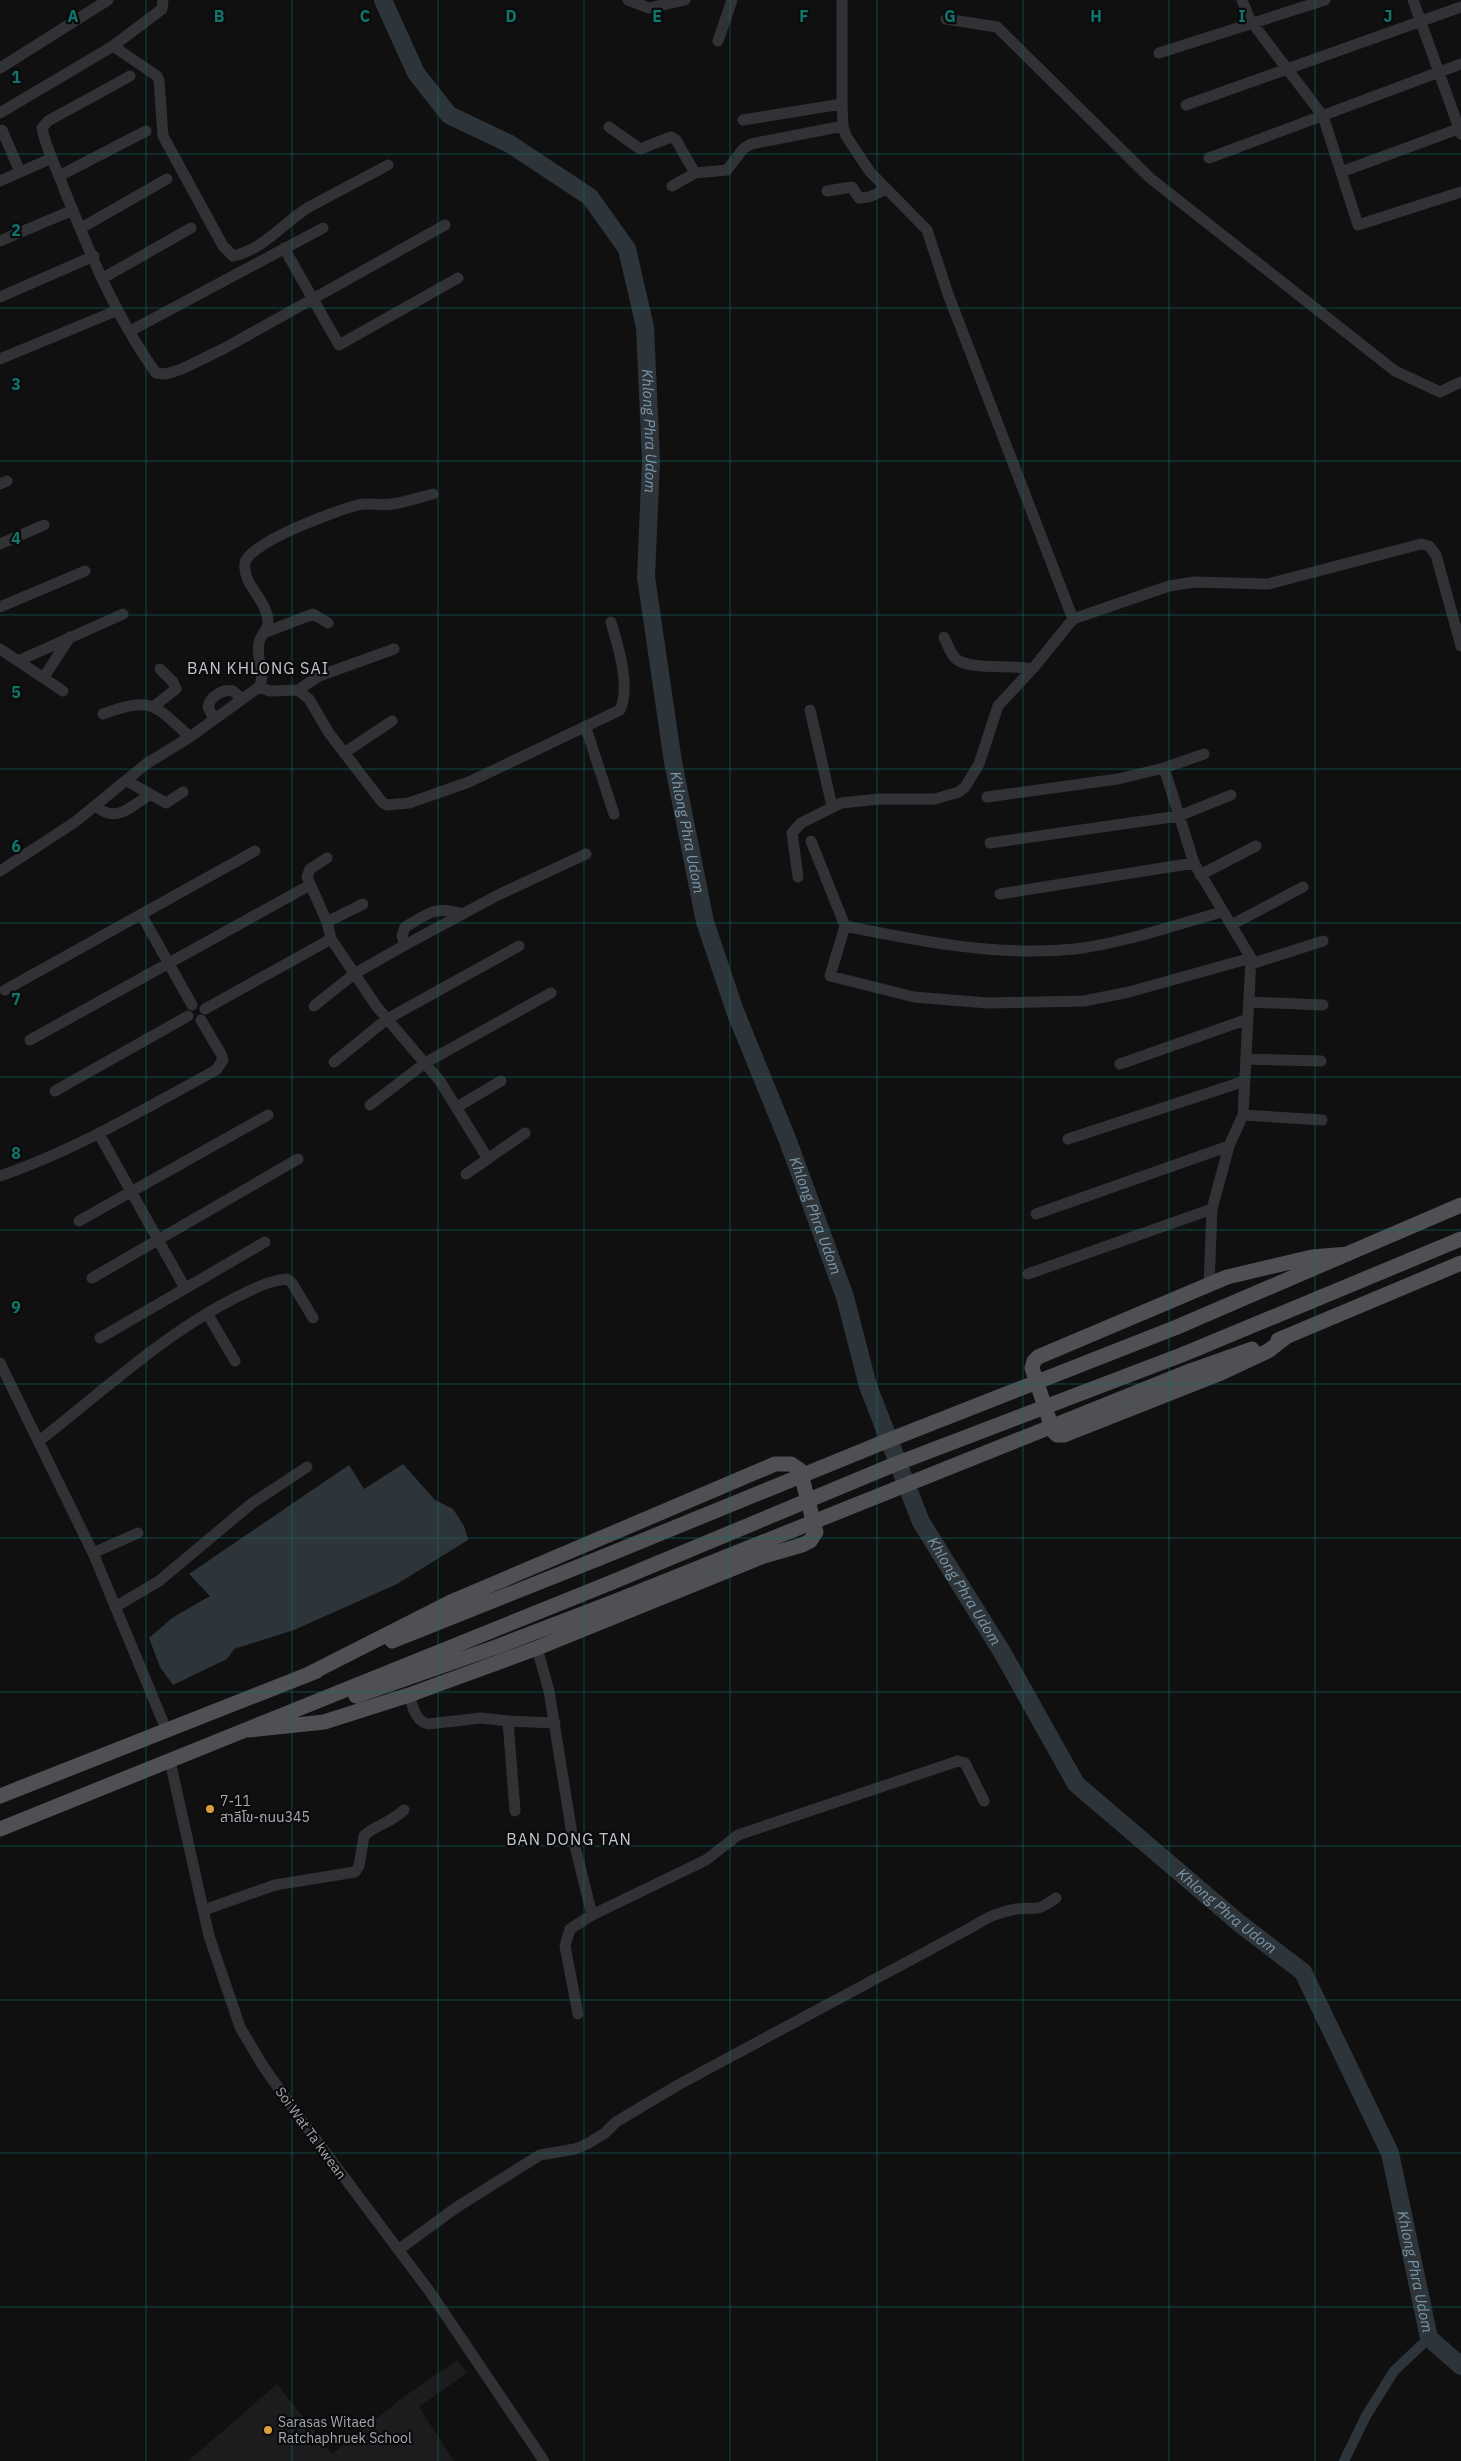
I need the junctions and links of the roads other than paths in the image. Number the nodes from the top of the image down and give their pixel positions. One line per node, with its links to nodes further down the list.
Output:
1 (108, 0): 18 (street)
2 (163, 0): 15 (street)
3 (628, 0): 4 (street)
4 (685, 0)
5 (732, 0): 14 (street)
6 (842, 0): 22 (street)
7 (1242, 0): 13 (street)
8 (1325, 0): 13 (street)
9 (1413, 0): 12 (street)
10 (1461, 7): 12 (street)
11 (946, 19): 60 (street)
12 (1421, 21): 19 (street); 20 (street)
13 (1252, 23): 16 (street); 19 (street)
14 (718, 41)
15 (113, 46): 24 (street); 34 (street)
16 (1159, 53)
17 (1461, 64): 20 (street)
18 (0, 68)
19 (1287, 69): 23 (street); 25 (street)
20 (1439, 73): 25 (street); 30 (street)
21 (130, 76): 32 (street)
22 (842, 104): 26 (street); 27 (street)
23 (1186, 104)
24 (0, 113)
25 (1323, 116): 33 (street); 36 (street)
26 (743, 120)
27 (843, 126): 37 (street); 42 (street)
28 (609, 128): 37 (street)
29 (2, 130): 35 (street)
30 (1460, 130): 36 (street)
31 (146, 131): 38 (street)
32 (52, 158): 35 (street); 38 (street)
33 (1210, 158)
34 (388, 165)
35 (20, 172): 40 (street)
36 (1341, 172): 44 (street)
37 (696, 173): 41 (street)
38 (59, 176): 45 (street)
39 (167, 179): 47 (street)
40 (0, 181)
41 (672, 186)
42 (886, 190): 43 (street); 67 (street)
43 (827, 191)
44 (1461, 192)
45 (73, 210): 47 (street); 50 (street)
46 (445, 225): 56 (street)
47 (81, 228): 52 (street)
48 (192, 228): 53 (street)
49 (323, 228): 51 (street)
50 (0, 241)
51 (284, 248): 56 (street); 58 (street)
52 (94, 256): 53 (street); 55 (street)
53 (104, 278): 57 (street)
54 (458, 278): 56 (street)
55 (0, 298)
56 (313, 299): 58 (street)
57 (118, 310): 58 (street); 59 (street)
58 (130, 331)
59 (0, 359)
60 (1461, 382)
61 (433, 494): 70 (street)
62 (44, 525): 63 (street)
63 (0, 544)
64 (85, 571): 65 (street)
65 (0, 607)
66 (123, 614): 71 (street)
67 (1072, 619): 73 (street); 78 (street)
68 (328, 622): 70 (street)
69 (611, 622): 89 (street)
70 (266, 632): 80 (street)
71 (70, 637): 76 (street); 79 (street)
72 (944, 638): 78 (street)
73 (1461, 646)
74 (0, 649): 76 (street)
75 (394, 649): 81 (street)
76 (18, 661): 79 (street)
77 (160, 669): 84 (street)
78 (1031, 669): 100 (street)
79 (44, 677): 82 (street)
80 (259, 687): 81 (street); 83 (street)
81 (298, 690): 91 (street)
82 (63, 691)
83 (242, 699): 87 (street); 87 (street)
84 (153, 707): 86 (street); 90 (street)
85 (810, 710): 100 (street)
86 (103, 714)
87 (214, 719): 90 (street)
88 (392, 721): 91 (street)
89 (586, 728): 91 (street); 101 (street)
90 (190, 737): 94 (street)
91 (344, 753)
92 (1204, 754): 93 (street)
93 (1164, 768): 98 (street); 102 (street)
94 (127, 781): 97 (street); 99 (street)
95 (183, 792): 97 (street)
96 (1231, 795): 102 (street)
97 (149, 796): 99 (street)
98 (987, 797)
99 (96, 806): 110 (street)
100 (832, 806): 112 (street)
101 (614, 814)
102 (1179, 816): 104 (street); 109 (street)
103 (811, 841): 122 (street)
104 (990, 843)
105 (1256, 846): 111 (street)
106 (255, 851): 118 (street)
107 (586, 854): 119 (street)
108 (327, 858): 113 (street)
109 (1194, 863): 111 (street); 115 (street)
110 (0, 871)
111 (1200, 874): 117 (street)
112 (798, 877)
113 (310, 885): 120 (street); 128 (street)
114 (1304, 887): 121 (street)
115 (1000, 894)
116 (363, 904): 120 (street)
117 (1222, 912): 121 (street); 122 (street)
118 (141, 914): 128 (street); 130 (street)
119 (463, 914): 125 (street); 125 (street)
120 (327, 922): 123 (street)
121 (1231, 925): 127 (street)
122 (845, 926): 127 (street)
123 (331, 939): 129 (street); 136 (street)
124 (1323, 941): 127 (street)
125 (405, 945): 129 (street)
126 (519, 946): 137 (street)
127 (1251, 961): 132 (street)
128 (168, 963): 135 (street); 139 (street)
129 (354, 974): 134 (street); 137 (street)
130 (6, 990)
131 (551, 993): 143 (street)
132 (1249, 1002): 133 (street); 138 (street)
133 (1323, 1005)
134 (314, 1006)
135 (190, 1010): 136 (street); 136 (street); 147 (street)
136 (203, 1015): 154 (street)
137 (387, 1019): 142 (street); 143 (street)
138 (1248, 1019): 140 (street); 144 (street)
139 (30, 1040)
140 (1246, 1059): 141 (street); 146 (street)
141 (1321, 1061)
142 (334, 1062)
143 (425, 1063): 148 (street); 149 (street)
144 (1120, 1064)
145 (501, 1081): 149 (street)
146 (1245, 1081): 151 (street); 155 (street)
147 (55, 1091)
148 (370, 1105)
149 (457, 1107): 158 (street)
150 (268, 1115): 161 (street)
151 (1243, 1115): 152 (street); 156 (street)
152 (1322, 1120)
153 (525, 1133): 158 (street)
154 (99, 1134): 160 (street); 161 (street)
155 (1068, 1139)
156 (1228, 1146): 163 (street); 164 (street)
157 (298, 1159): 166 (street)
158 (488, 1159): 159 (street)
159 (466, 1174)
160 (0, 1176)
161 (131, 1192): 165 (street); 166 (street)
162 (1461, 1205): 169 (main road)
163 (1212, 1209): 171 (street); 173 (street)
164 (1036, 1214)
165 (79, 1221)
166 (158, 1240): 172 (street); 174 (street)
167 (1461, 1240): 189 (main road, bridge)
168 (265, 1242): 174 (street)
169 (1348, 1254): 173 (main road); 187 (main road, bridge)
170 (1461, 1263): 177 (main road)
171 (1028, 1274)
172 (92, 1278)
173 (1209, 1285): 177 (main road)
174 (185, 1288): 178 (street)
175 (207, 1313): 176 (street); 179 (street); 181 (street)
176 (313, 1318)
177 (1286, 1337): 189 (main road, bridge)
178 (100, 1338)
179 (235, 1361)
180 (0, 1363): 181 (street)
181 (39, 1441): 184 (street)
182 (307, 1467): 185 (street)
183 (138, 1533): 184 (street)
184 (93, 1553): 185 (street)
185 (115, 1607): 192 (street)
186 (537, 1648): 187 (main road); 188 (main road); 191 (street)
187 (309, 1674): 192 (main road)
188 (409, 1695): 190 (street); 193 (main road)
189 (303, 1708): 193 (main road)
190 (508, 1721): 191 (street); 198 (street)
191 (555, 1724): 202 (street)
192 (166, 1728): 195 (main road)
193 (249, 1730): 194 (main road)
194 (170, 1761): 199 (main road); 201 (street, Soi Wat Ta kwean)
195 (0, 1796)
196 (984, 1801): 202 (street)
197 (404, 1810): 201 (street)
198 (515, 1811)
199 (0, 1829)
200 (1056, 1898): 204 (street)
201 (204, 1910): 204 (street, Soi Wat Ta kwean)
202 (592, 1915): 203 (street)
203 (578, 2014)
204 (398, 2250): 205 (street, Soi Wat Ta kwean)
205 (544, 2461)

